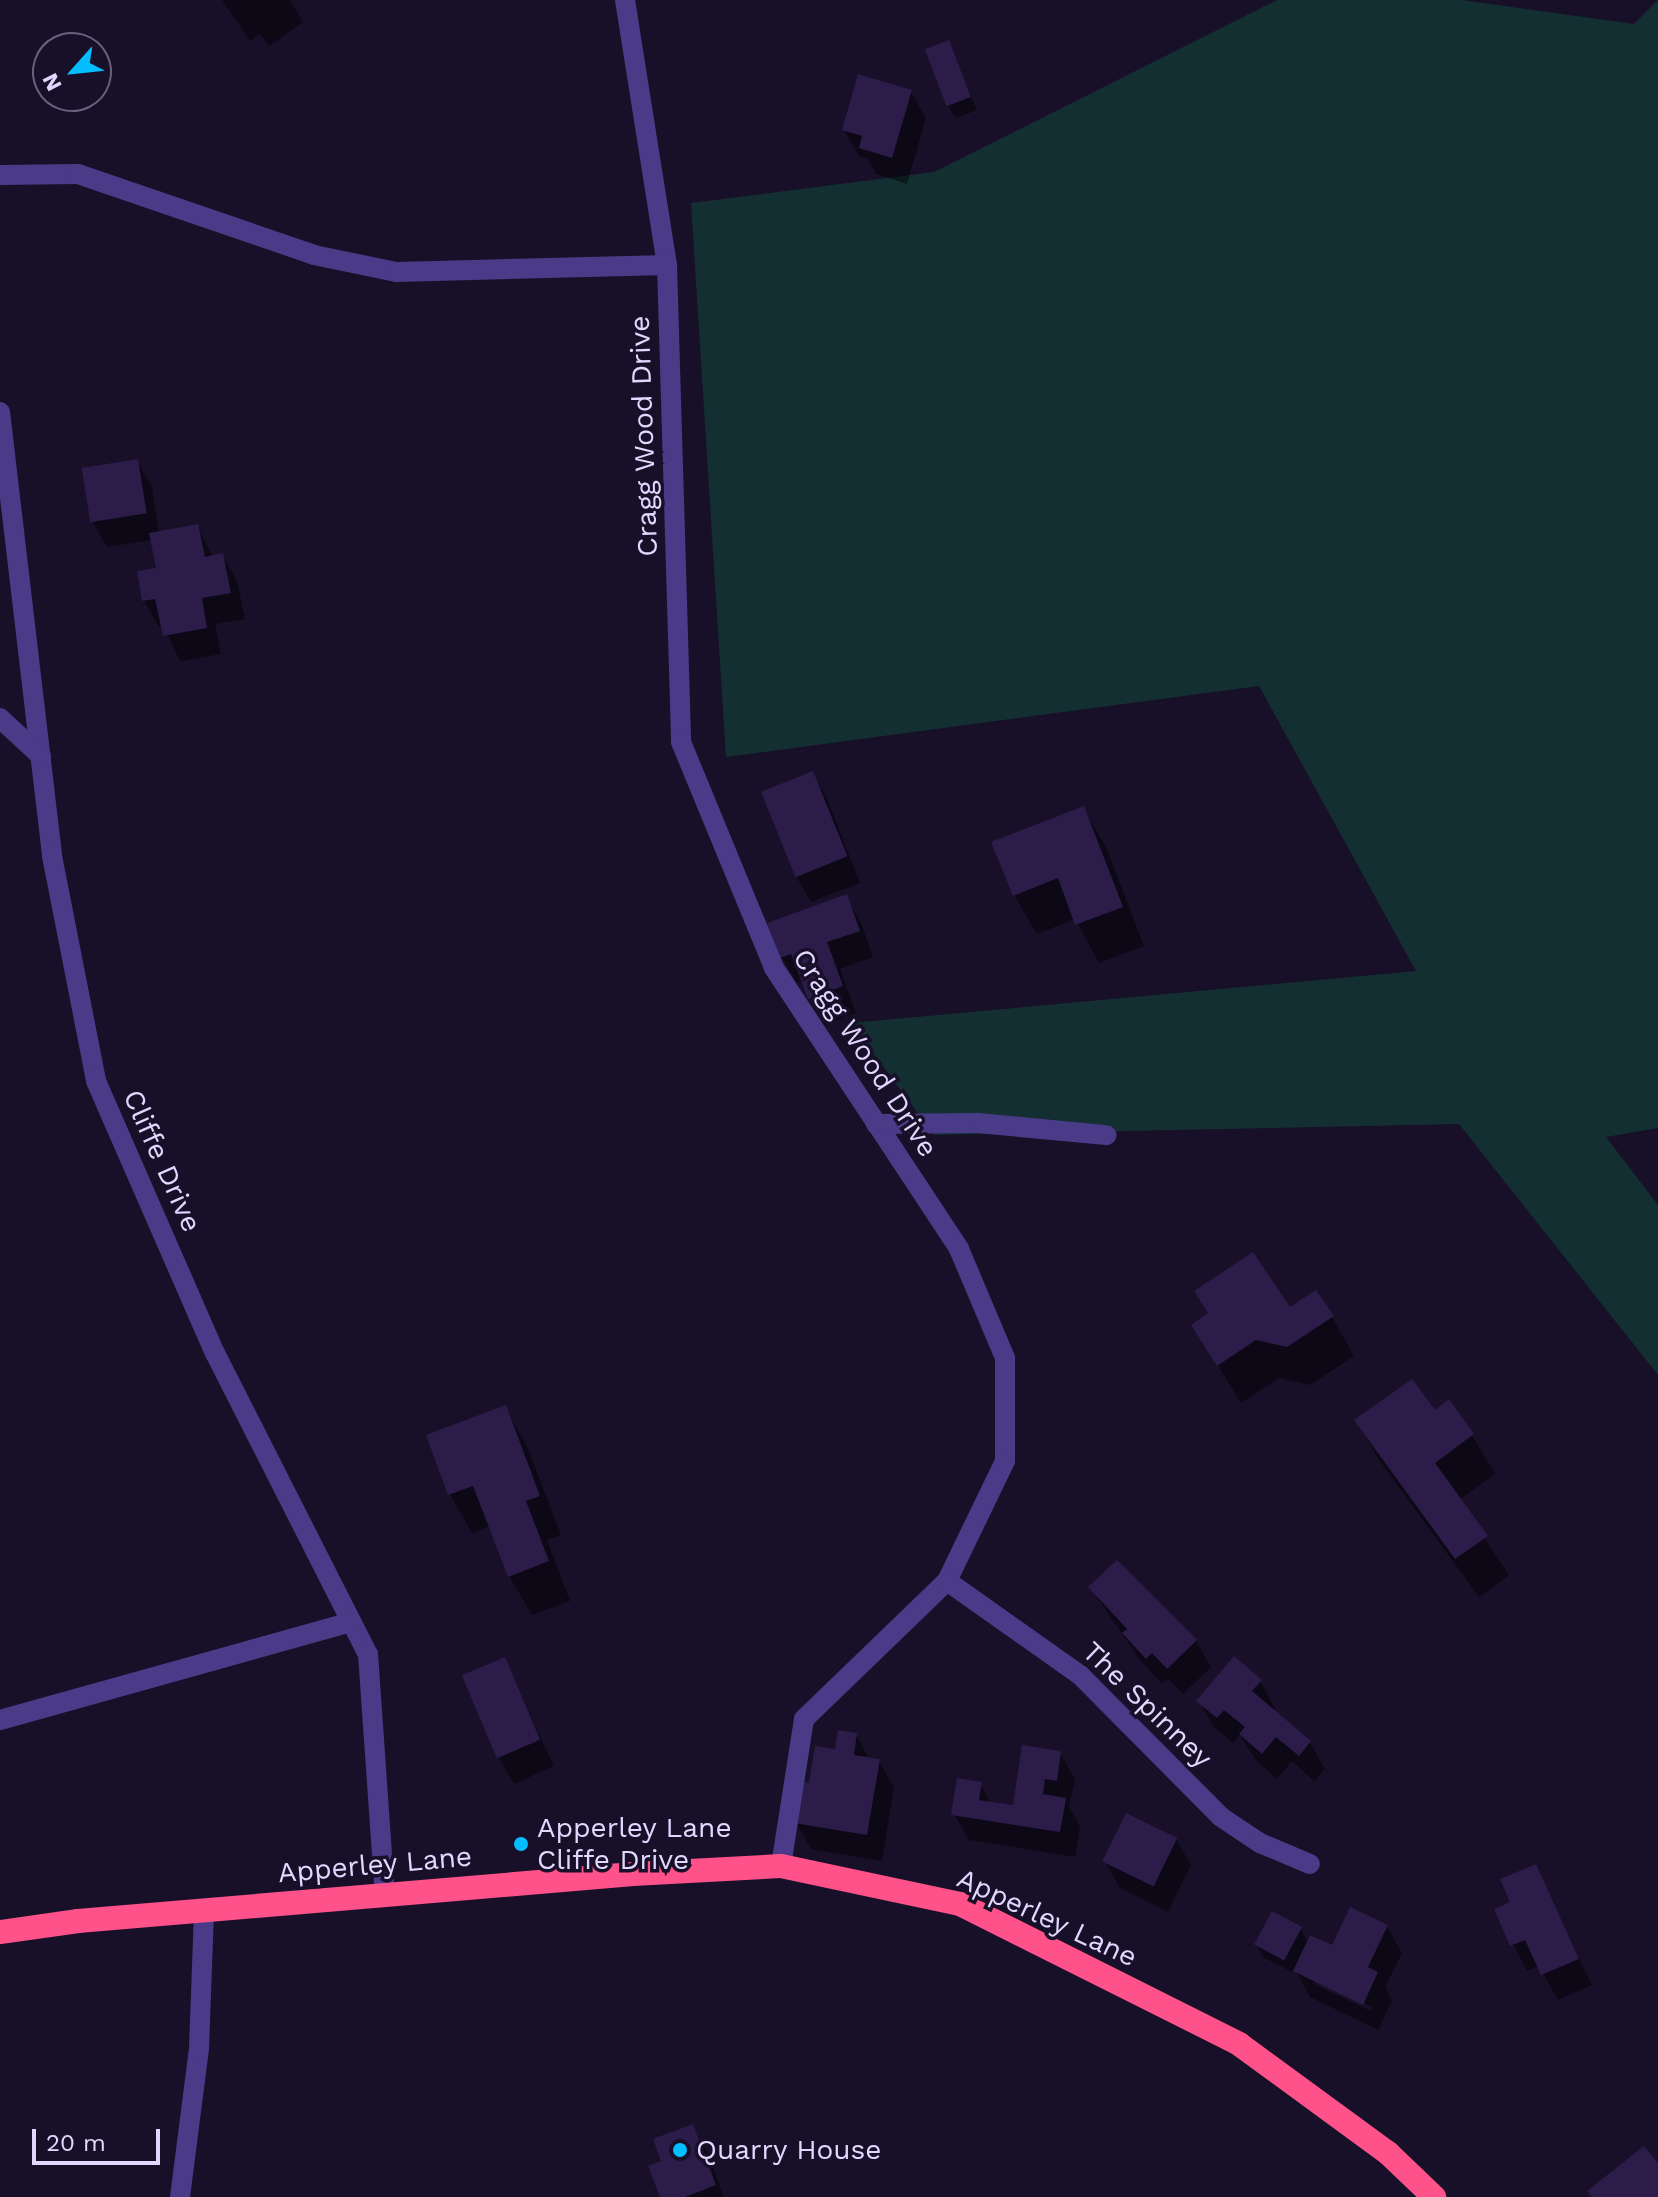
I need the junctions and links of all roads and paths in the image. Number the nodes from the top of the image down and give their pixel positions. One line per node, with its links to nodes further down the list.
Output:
1 (625, 0): 3 (street, Cragg Wood Drive)
2 (0, 175): 3 (street)
3 (667, 265): 7 (street, Cragg Wood Drive)
4 (0, 412): 6 (street, Cliffe Drive)
5 (0, 718): 6 (street)
6 (41, 756): 10 (street, Cliffe Drive)
7 (876, 1124): 8 (street); 9 (street, Cragg Wood Drive)
8 (1106, 1135)
9 (947, 1581): 12 (street, The Spinney); 13 (street, Cragg Wood Drive)
10 (352, 1622): 11 (street); 14 (street, Cliffe Drive)
11 (0, 1720)
12 (1310, 1864)
13 (781, 1866): 14 (highway, Apperley Lane); 18 (highway, Apperley Lane)
14 (385, 1895): 15 (highway, Apperley Lane)
15 (204, 1910): 16 (highway, Apperley Lane); 17 (street)
16 (0, 1932)
17 (180, 2197)
18 (1434, 2197)

